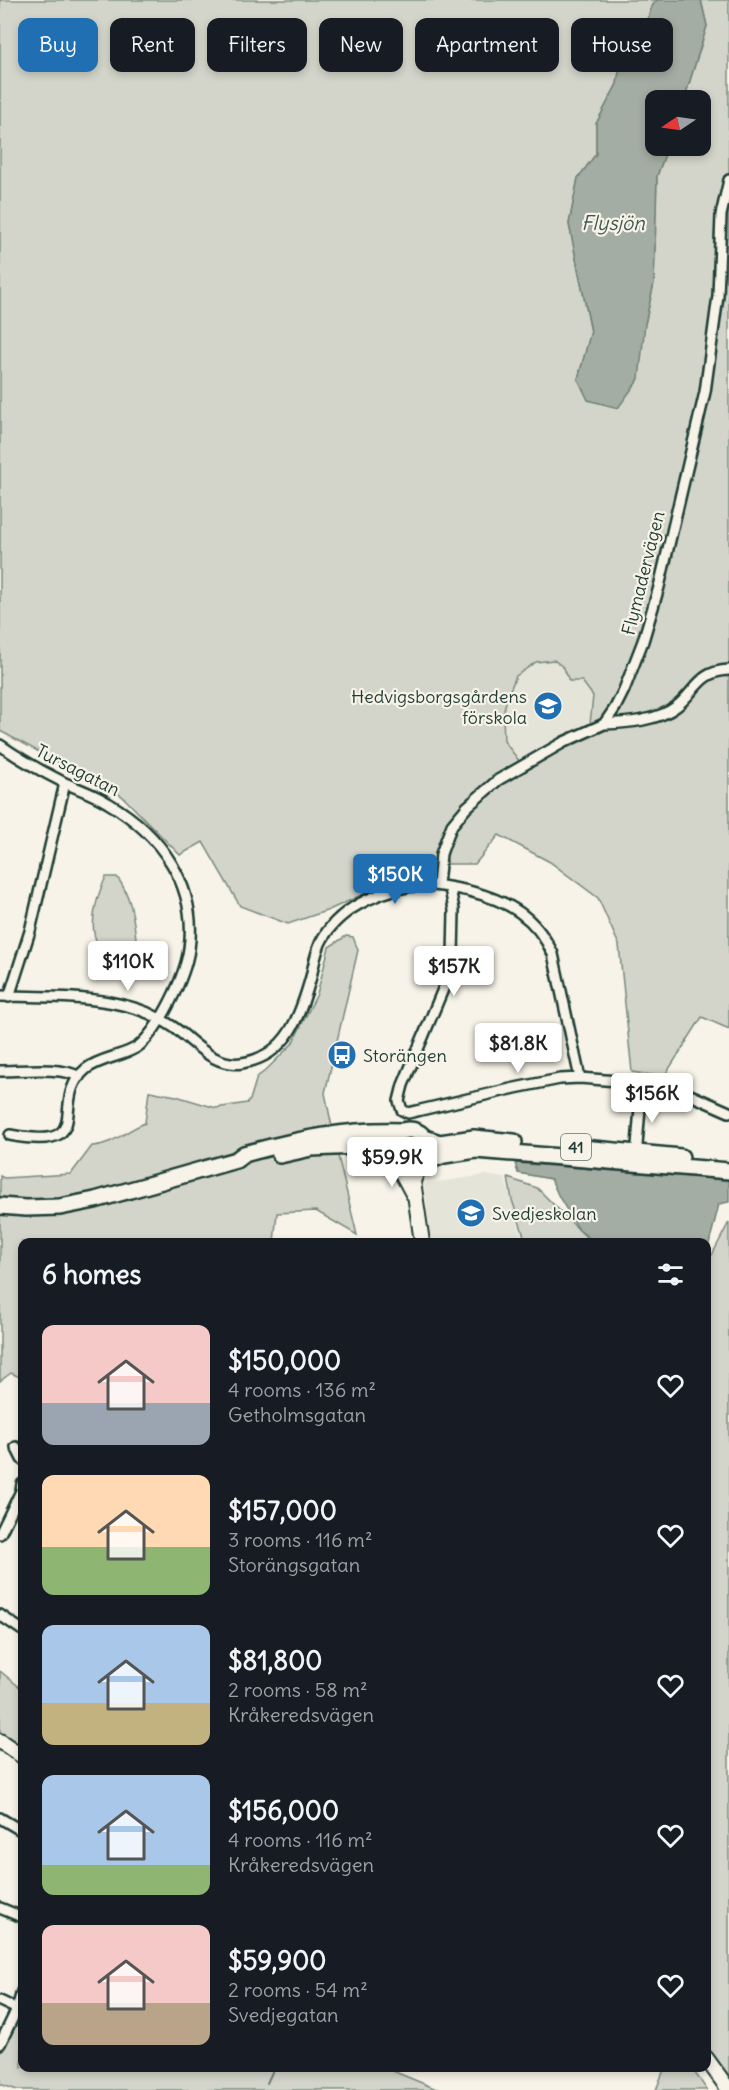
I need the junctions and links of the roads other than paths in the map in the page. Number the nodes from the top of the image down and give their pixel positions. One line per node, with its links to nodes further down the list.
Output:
1 (729, 180): 3 (street, Flymadervägen)
2 (729, 670): 3 (street)
3 (604, 724): 6 (street)
4 (0, 745): 5 (street, Tursagatan)
5 (65, 783): 8 (street); 9 (street, Tursagatan)
6 (438, 885): 7 (street); 9 (street)
7 (450, 888): 12 (street); 12 (street)
8 (5, 996): 9 (street)
9 (160, 1018): 11 (street, Tursagatan)
10 (0, 1071): 11 (street)
11 (79, 1077): 16 (street)
12 (580, 1078): 13 (street)
13 (642, 1083): 14 (street); 18 (street)
14 (729, 1112)
15 (404, 1131): 17 (main road, 41); 19 (main road, 41); 20 (main road)
16 (10, 1135)
17 (425, 1138): 18 (main road, 41); 22 (main road)
18 (636, 1158): 21 (main road, 41); 22 (main road, 41); 23 (main road, 41)
19 (236, 1161): 20 (main road, 41); 25 (main road, 41)
20 (395, 1162): 22 (main road, 41); 24 (street)
21 (729, 1162)
22 (421, 1164): 24 (street)
23 (729, 1171)
24 (415, 1198): 26 (street)
25 (0, 1206)
26 (421, 1238)
27 (16, 1447): 28 (street)
28 (18, 1451)
29 (18, 1497): 30 (street)
30 (0, 1534)
31 (0, 1615): 32 (street)
32 (18, 1627)
33 (0, 1741): 35 (street)
34 (0, 1749): 36 (street)
35 (18, 1754)
36 (18, 1756)
37 (0, 1818): 38 (street)
38 (18, 1829)
39 (0, 1908): 40 (street)
40 (18, 1915)
41 (0, 2001): 43 (street)
42 (18, 2005): 43 (street)
43 (17, 2009): 44 (street)
44 (0, 2044)
45 (711, 2065): 46 (street)
46 (729, 2090)

